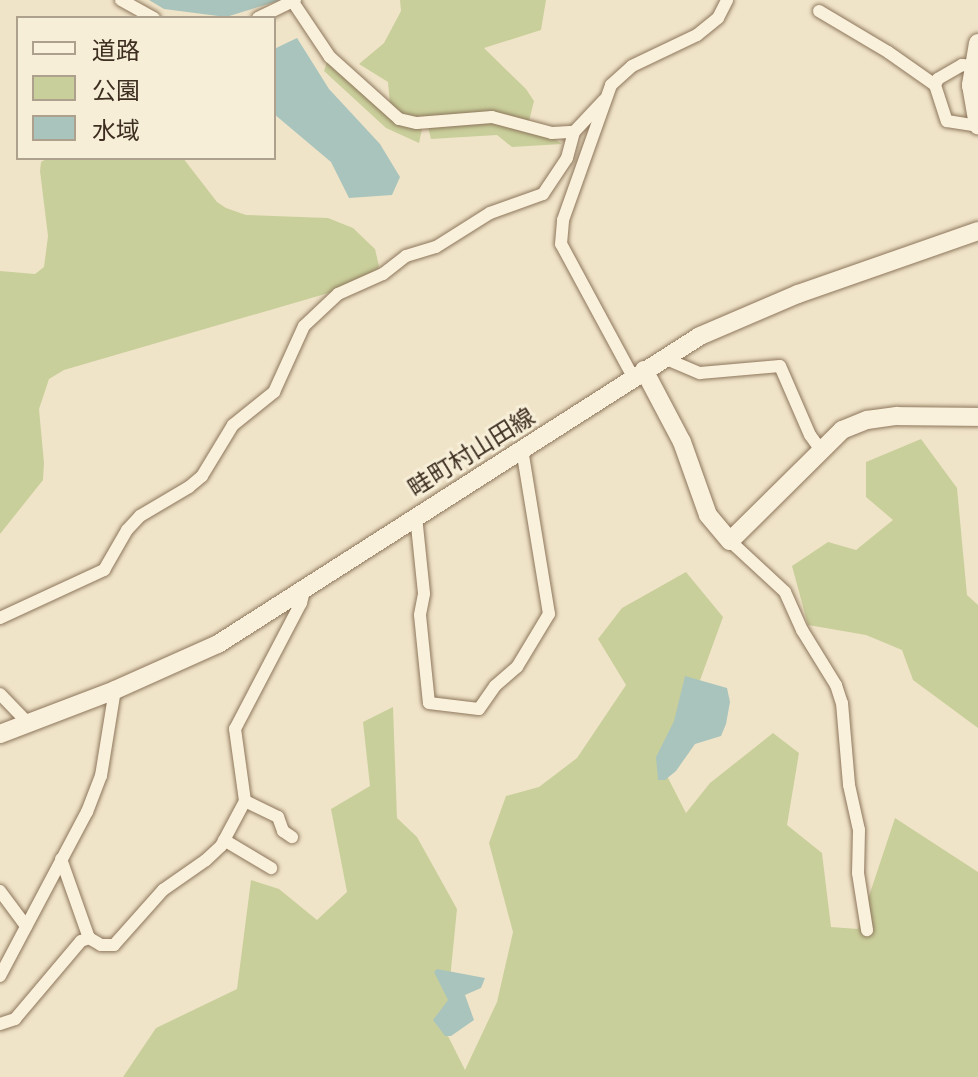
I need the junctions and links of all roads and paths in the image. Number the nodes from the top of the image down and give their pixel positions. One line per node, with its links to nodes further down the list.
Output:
1 (121, 0): 5 (street)
2 (727, 0): 10 (street)
3 (294, 1): 6 (street); 12 (street)
4 (819, 11): 9 (street)
5 (150, 16)
6 (262, 16)
7 (978, 43): 8 (main road)
8 (972, 66): 9 (street); 11 (main road)
9 (935, 85): 11 (street)
10 (604, 100): 12 (street); 15 (street)
11 (978, 126)
12 (574, 132): 22 (street)
13 (978, 231): 14 (main road, 畦町村山田線)
14 (664, 358): 15 (main road, 畦町村山田線); 18 (street)
15 (639, 374): 17 (main road, 畦町村山田線); 20 (main road)
16 (978, 417): 18 (main road)
17 (522, 450): 19 (main road, 畦町村山田線); 19 (street)
18 (821, 450): 20 (main road)
19 (416, 516): 21 (main road, 畦町村山田線)
20 (730, 541): 34 (street)
21 (304, 591): 23 (main road, 畦町村山田線); 27 (street)
22 (0, 618)
23 (115, 690): 25 (main road, 畦町村山田線); 30 (street)
24 (0, 694): 25 (street)
25 (27, 722): 26 (main road, 畦町村山田線)
26 (0, 734)
27 (245, 801): 28 (street); 29 (street)
28 (292, 837)
29 (224, 840): 31 (street); 35 (street)
30 (61, 859): 33 (street); 35 (street)
31 (271, 868)
32 (0, 891): 33 (street)
33 (26, 926): 36 (street)
34 (867, 930)
35 (89, 938): 37 (street)
36 (0, 976)
37 (0, 1024)

